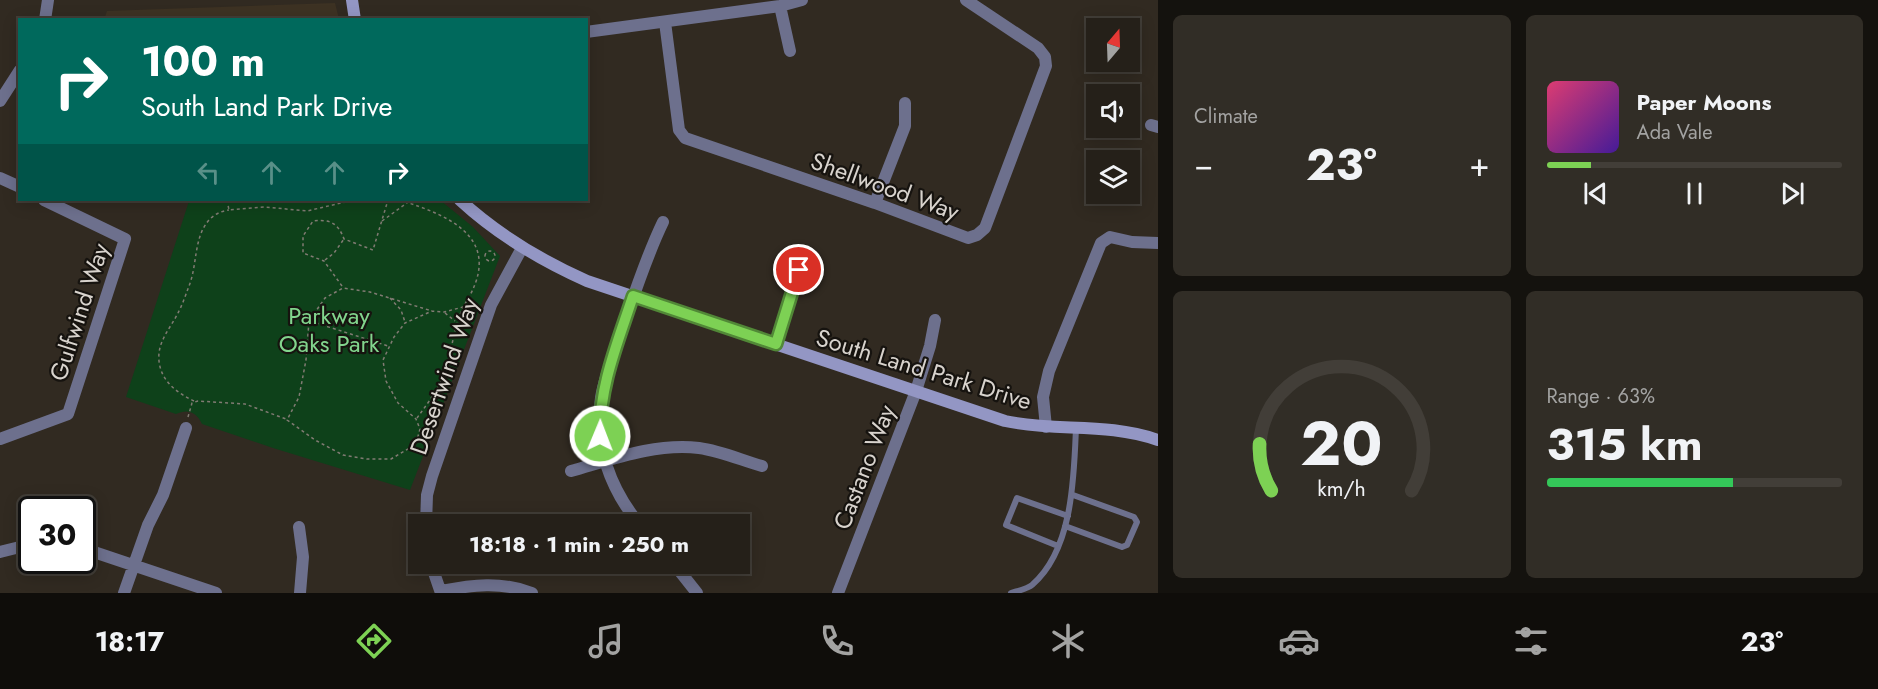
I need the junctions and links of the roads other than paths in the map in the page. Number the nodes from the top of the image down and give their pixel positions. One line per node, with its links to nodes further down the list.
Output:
1 (48, 0): 6 (street)
2 (352, 0): 7 (street)
3 (802, 0): 5 (street)
4 (966, 0): 18 (street, Shellwood Way)
5 (780, 6): 8 (street); 10 (street)
6 (45, 18)
7 (355, 18)
8 (665, 22): 9 (street); 18 (street, Shellwood Way)
9 (588, 32)
10 (790, 51)
11 (18, 73): 12 (street)
12 (0, 101)
13 (905, 103): 18 (street)
14 (0, 178): 15 (street)
15 (18, 187)
16 (46, 201): 30 (street, Gulfwind Way)
17 (461, 201): 21 (street, South Land Park Drive)
18 (875, 203)
19 (663, 222): 23 (street)
20 (1158, 243): 28 (street)
21 (522, 248): 23 (street, South Land Park Drive); 36 (street, Desertwind Way)
22 (799, 270): 25 (street)
23 (633, 296): 25 (street, South Land Park Drive); 32 (street)
24 (935, 320): 26 (street, Castano Way)
25 (776, 344): 26 (street, South Land Park Drive)
26 (916, 391): 28 (street, South Land Park Drive); 54 (street, Castano Way)
27 (1076, 426): 28 (street, South Land Park Drive); 31 (street, South Land Park Drive); 35 (lane)
28 (1046, 427)
29 (186, 428): 45 (street)
30 (0, 439)
31 (1158, 440)
32 (605, 462): 33 (street); 34 (street); 37 (street)
33 (762, 466)
34 (571, 471)
35 (1073, 495): 38 (lane); 39 (lane)
36 (426, 514)
37 (632, 514)
38 (1068, 516): 39 (lane); 41 (lane)
39 (1065, 526): 41 (lane)
40 (299, 527): 51 (street)
41 (1058, 546): 55 (lane)
42 (18, 548): 43 (street)
43 (0, 552)
44 (96, 553): 45 (street)
45 (134, 565): 49 (street); 50 (street)
46 (435, 574): 48 (street)
47 (682, 574): 53 (street)
48 (441, 592): 52 (street)
49 (124, 593)
50 (216, 593)
51 (300, 593)
52 (532, 593)
53 (697, 593)
54 (838, 593)
55 (1011, 593)

